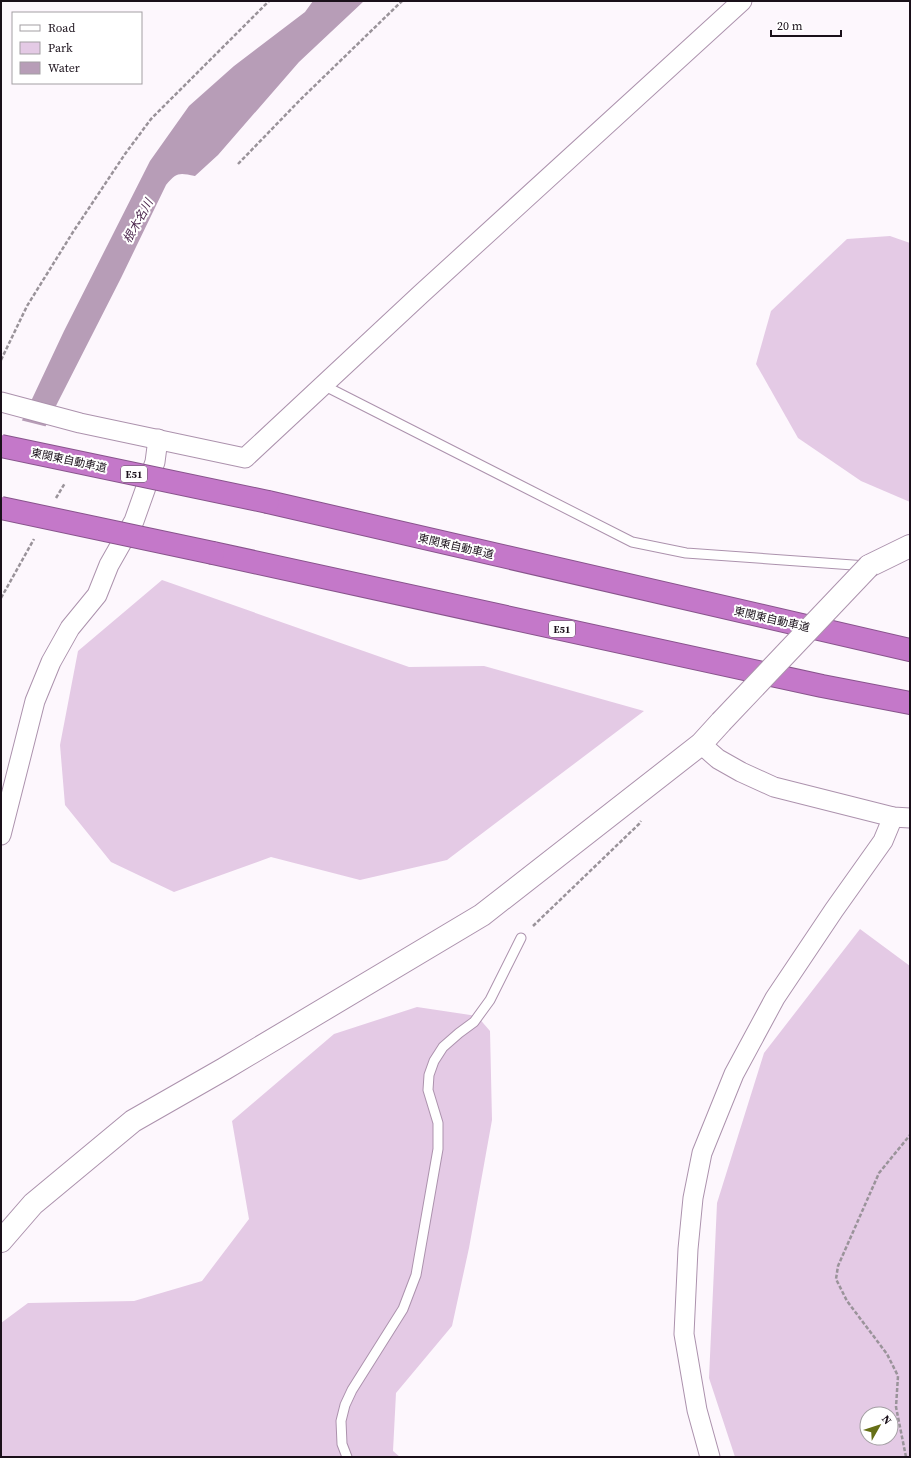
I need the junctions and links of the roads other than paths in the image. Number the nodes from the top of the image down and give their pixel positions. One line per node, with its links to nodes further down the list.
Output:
1 (742, 1): 2 (street)
2 (323, 385): 4 (street); 8 (lane)
3 (1, 402): 4 (street)
4 (158, 439): 13 (street)
5 (1, 446): 9 (highway, 東関東自動車道 / E51, bridge)
6 (1, 508): 10 (highway, E51, bridge)
7 (910, 546): 8 (street)
8 (868, 566): 11 (street, bridge)
9 (910, 650)
10 (910, 703)
11 (701, 744): 12 (street); 15 (street)
12 (901, 818): 17 (street)
13 (1, 835)
14 (521, 938): 16 (lane)
15 (1, 1241)
16 (347, 1457)
17 (710, 1457)

